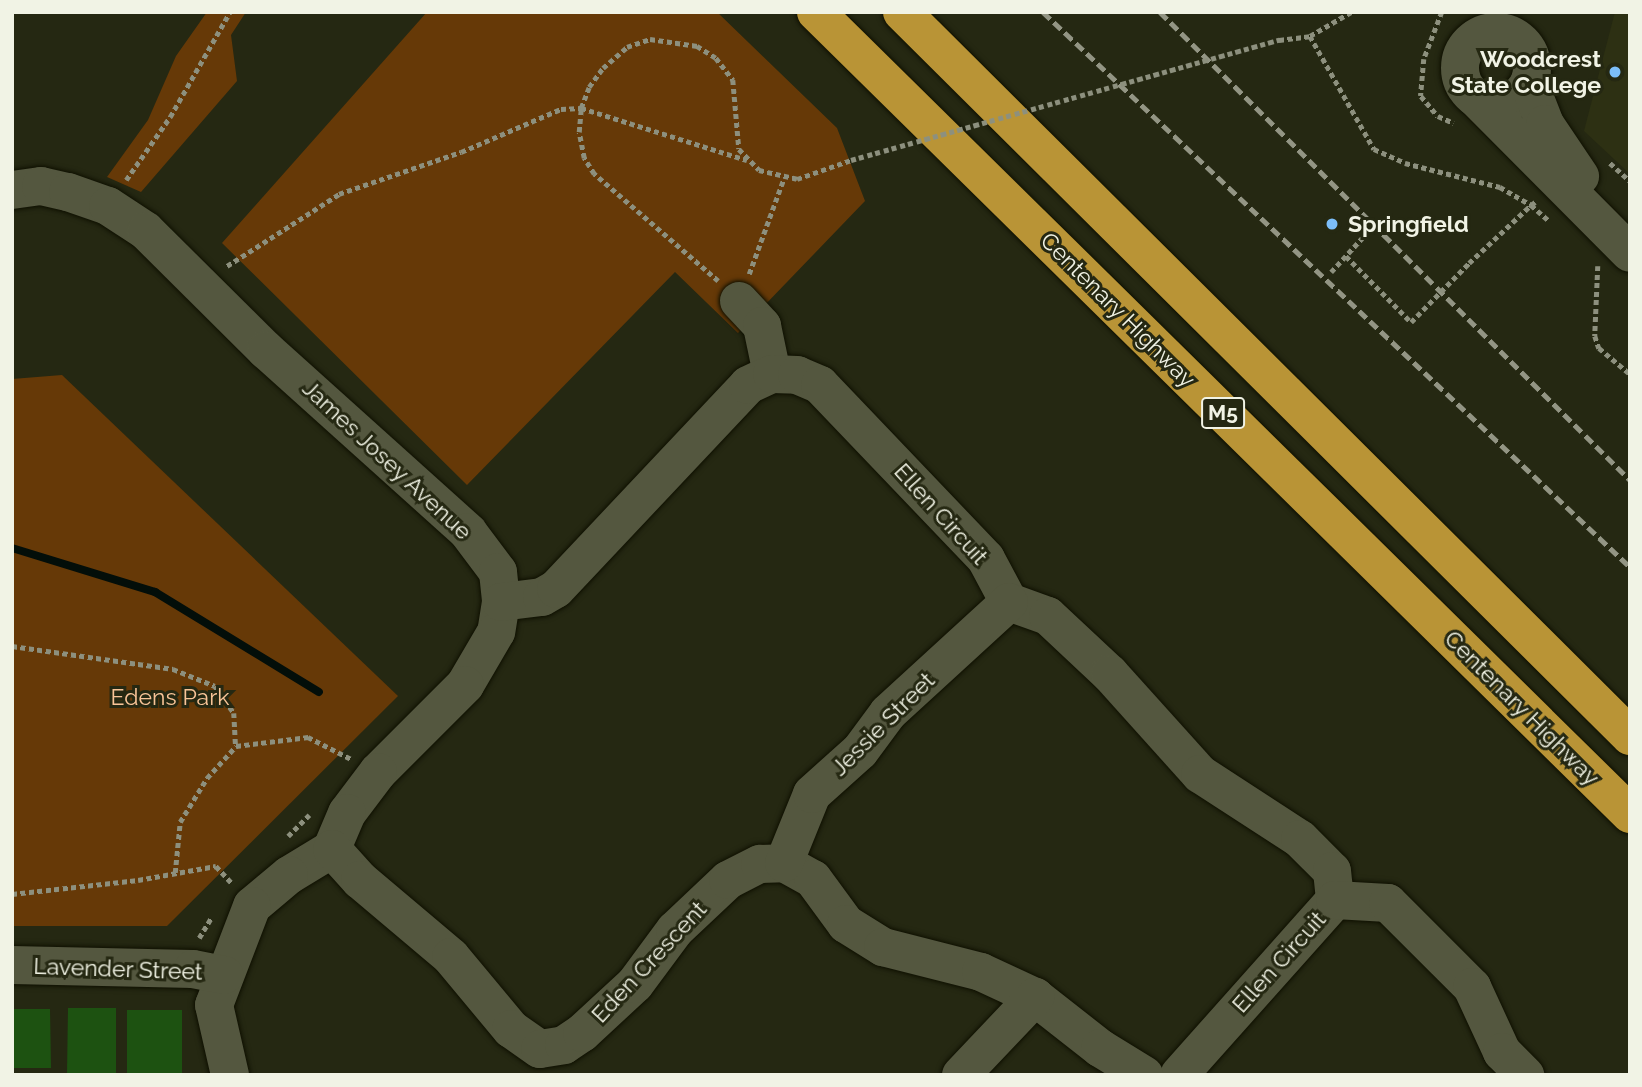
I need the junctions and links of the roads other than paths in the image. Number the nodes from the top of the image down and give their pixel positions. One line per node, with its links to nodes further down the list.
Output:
1 (816, 12): 16 (highway, Centenary Highway / M5)
2 (902, 12): 15 (highway, M5)
3 (1470, 12): 5 (street)
4 (1511, 24): 5 (street); 6 (street)
5 (1463, 54): 7 (street)
6 (1529, 83): 7 (street); 9 (street)
7 (1476, 98): 10 (street)
8 (12, 191): 13 (street, James Josey Avenue)
9 (1630, 227)
10 (1630, 253)
11 (739, 301): 12 (street)
12 (772, 374): 13 (street); 14 (street, Ellen Circuit)
13 (501, 602): 17 (street, James Josey Avenue)
14 (1009, 602): 18 (street, Jessie Street); 19 (street, Ellen Circuit)
15 (1630, 736)
16 (1630, 814)
17 (332, 849): 18 (street, Eden Crescent); 21 (street)
18 (784, 863): 22 (street)
19 (1335, 900): 26 (street, Ellen Circuit); 27 (street)
20 (12, 965): 21 (street, Lavender Street)
21 (208, 972): 23 (street)
22 (1035, 997): 24 (street); 25 (street)
23 (230, 1075)
24 (961, 1075)
25 (1144, 1075)
26 (1180, 1075)
27 (1525, 1075)

